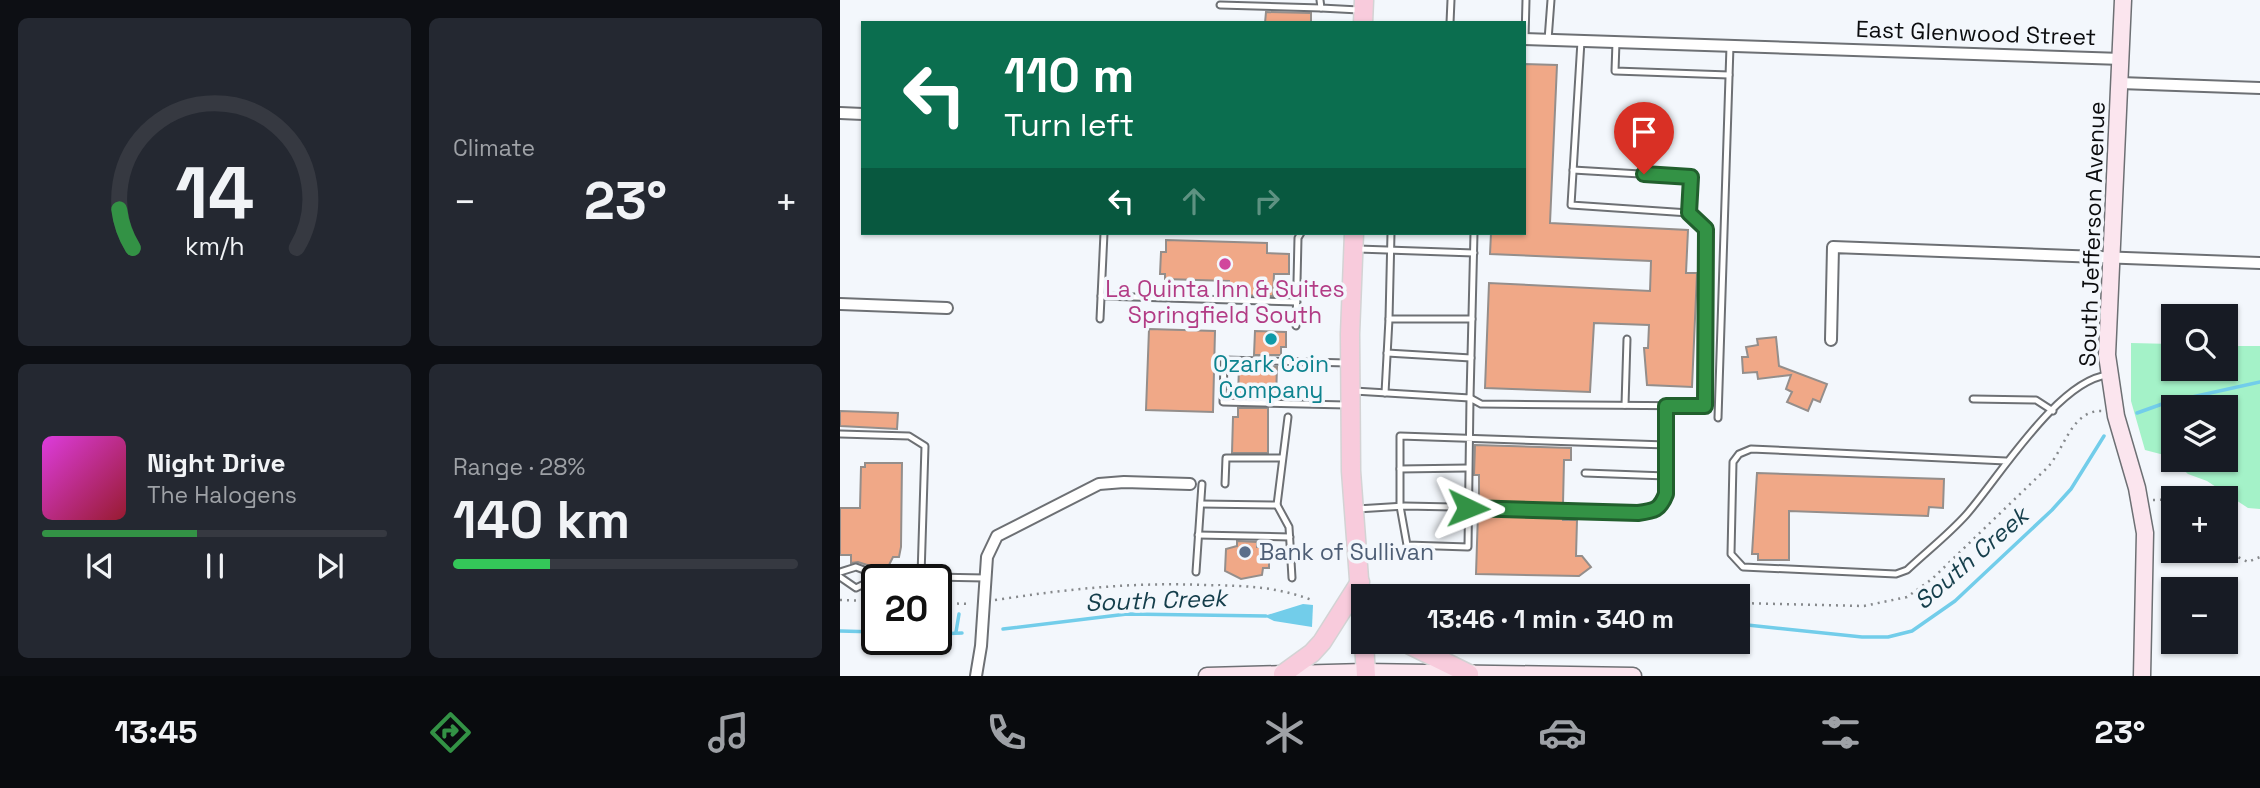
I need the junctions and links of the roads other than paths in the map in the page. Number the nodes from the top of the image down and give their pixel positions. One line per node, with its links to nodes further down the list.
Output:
1 (1320, 0): 7 (lane)
2 (1451, 0): 9 (lane)
3 (1526, 0): 10 (lane)
4 (1551, 0): 12 (lane)
5 (2123, 0): 16 (street, South Jefferson Avenue)
6 (1220, 5): 7 (lane)
7 (1321, 8): 8 (lane)
8 (1363, 11)
9 (1450, 21)
10 (1525, 21)
11 (1526, 39): 12 (street, East Glenwood Street)
12 (1548, 40): 13 (street, East Glenwood Street)
13 (1581, 41): 14 (street, East Glenwood Street); 22 (lane)
14 (1616, 42): 15 (street, East Glenwood Street); 17 (lane)
15 (1730, 46): 16 (street, East Glenwood Street); 17 (lane)
16 (2122, 59): 18 (street, South Jefferson Avenue)
17 (1729, 75): 38 (lane)
18 (2120, 83): 19 (street); 31 (street, South Jefferson Avenue)
19 (2260, 88)
20 (840, 113): 21 (street)
21 (861, 114)
22 (1573, 170): 23 (lane); 23 (lane)
23 (1689, 213): 37 (lane)
24 (1104, 235): 33 (lane)
25 (1299, 235): 34 (lane)
26 (1391, 235): 29 (lane)
27 (1474, 235): 30 (lane)
28 (1354, 241): 29 (lane); 47 (main road)
29 (1390, 250): 30 (lane); 40 (lane)
30 (1474, 253): 41 (lane)
31 (2111, 258): 32 (street); 44 (street); 48 (street, South Jefferson Avenue)
32 (2260, 263)
33 (1101, 296): 34 (lane); 39 (lane)
34 (1297, 302): 42 (lane)
35 (840, 304): 36 (street)
36 (947, 308)
37 (1706, 310): 38 (lane); 54 (lane)
38 (1722, 310): 57 (lane)
39 (1100, 319)
40 (1389, 319): 41 (lane); 45 (lane)
41 (1472, 319): 46 (lane)
42 (1297, 326)
43 (1627, 339): 53 (lane)
44 (1831, 340)
45 (1387, 353): 46 (lane); 49 (lane)
46 (1471, 358): 51 (lane)
47 (1351, 363): 50 (main road); 50 (lane)
48 (2108, 375): 55 (lane); 95 (street, South Jefferson Avenue)
49 (1385, 393): 50 (lane); 51 (lane)
50 (1351, 398): 73 (main road)
51 (1470, 398): 53 (lane); 59 (lane)
52 (1973, 399): 55 (lane)
53 (1625, 405): 54 (lane)
54 (1666, 406): 60 (lane)
55 (2053, 411): 62 (lane)
56 (1288, 417): 61 (lane)
57 (1718, 418)
58 (840, 434): 76 (lane)
59 (1468, 438): 60 (lane); 63 (lane); 64 (lane)
60 (1666, 445): 66 (lane)
61 (1281, 458): 68 (lane); 70 (lane)
62 (2006, 461): 62 (lane)
63 (1468, 468): 64 (lane); 72 (lane)
64 (1400, 469): 71 (lane)
65 (1585, 473): 66 (lane)
66 (1666, 476): 72 (lane)
67 (1196, 484): 69 (lane); 81 (street)
68 (1225, 484)
69 (1200, 504): 70 (lane); 74 (lane)
70 (1277, 505): 75 (lane)
71 (1400, 506): 72 (lane); 72 (lane); 73 (lane)
72 (1468, 508)
73 (1354, 509): 83 (main road)
74 (1198, 535): 75 (lane); 78 (lane)
75 (1290, 537): 82 (lane)
76 (921, 564)
77 (861, 569): 79 (lane)
78 (1196, 572)
79 (840, 575): 84 (lane)
80 (952, 577): 81 (lane)
81 (985, 578): 91 (street)
82 (1292, 578)
83 (1364, 584)
84 (861, 586)
85 (1351, 606): 89 (main road)
86 (1365, 654): 88 (main road)
87 (1427, 654): 90 (main road)
88 (1366, 674): 89 (street); 90 (street)
89 (1285, 675): 92 (street)
90 (1467, 675): 93 (street)
91 (976, 676)
92 (1207, 676)
93 (1600, 676): 94 (street)
94 (1633, 676)
95 (2143, 676)

